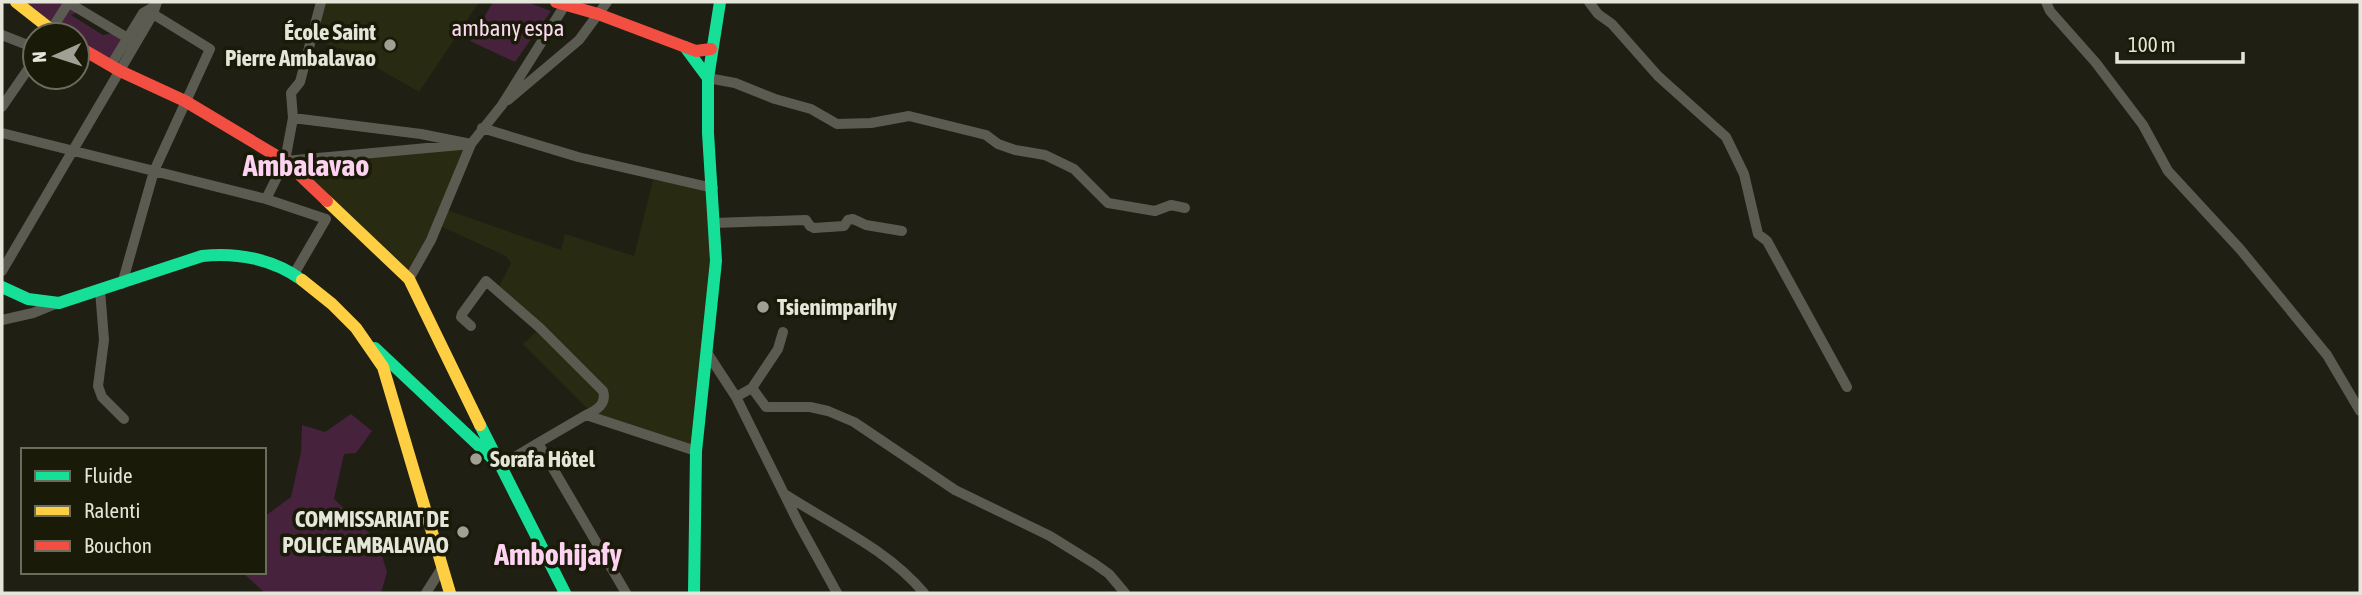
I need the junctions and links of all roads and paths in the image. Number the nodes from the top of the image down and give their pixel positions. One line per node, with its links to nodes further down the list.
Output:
1 (69, 2): 12 (street); 14 (street)
2 (321, 2): 25 (street)
3 (607, 2): 10 (street)
4 (720, 2): 17 (street)
5 (1588, 2): 53 (street)
6 (2046, 2): 56 (street)
7 (18, 3): 11 (street)
8 (560, 4): 10 (street); 23 (street)
9 (155, 7): 14 (street); 22 (street)
10 (598, 14): 16 (street); 23 (street)
11 (40, 21)
12 (60, 21)
13 (2, 36): 15 (street)
14 (132, 41): 19 (street)
15 (21, 43)
16 (683, 44): 17 (street); 20 (street)
17 (711, 49): 20 (street)
18 (91, 54): 19 (street)
19 (115, 68): 22 (street); 29 (street)
20 (708, 78): 32 (street); 34 (street)
21 (21, 79): 24 (street)
22 (185, 101): 30 (street); 31 (street)
23 (502, 105): 26 (street)
24 (2, 107)
25 (293, 118): 28 (street); 30 (street)
26 (482, 128): 28 (street); 32 (street)
27 (2, 133): 29 (street)
28 (471, 144): 30 (street); 41 (street)
29 (73, 149): 31 (street); 39 (street)
30 (285, 161): 33 (street); 35 (street)
31 (154, 171): 33 (street); 42 (street)
32 (713, 188): 37 (street)
33 (266, 199): 36 (street)
34 (1185, 208)
35 (338, 210): 36 (street); 41 (street)
36 (326, 219): 40 (street)
37 (714, 223): 38 (street); 50 (street)
38 (902, 231)
39 (2, 271)
40 (294, 274): 42 (street); 49 (street)
41 (409, 279): 61 (street)
42 (122, 284): 44 (street)
43 (2, 287): 45 (street)
44 (100, 290): 45 (street); 58 (street)
45 (59, 303): 46 (street)
46 (2, 320)
47 (471, 326): 57 (street)
48 (783, 332): 54 (street)
49 (375, 348): 51 (street); 52 (street)
50 (705, 350): 55 (street); 60 (street)
51 (411, 382): 52 (street); 61 (street)
52 (389, 387): 63 (street)
53 (1847, 387)
54 (752, 388): 55 (street); 71 (street)
55 (736, 397): 62 (street)
56 (2360, 411)
57 (586, 415): 59 (street); 60 (street)
58 (124, 419)
59 (538, 443): 61 (street); 67 (street)
60 (696, 452): 68 (street)
61 (500, 466): 66 (street)
62 (785, 494): 69 (street); 70 (street)
63 (442, 568): 64 (street); 65 (street)
64 (426, 593)
65 (450, 593)
66 (565, 593)
67 (626, 593)
68 (694, 593)
69 (837, 593)
70 (924, 593)
71 (1125, 593)

